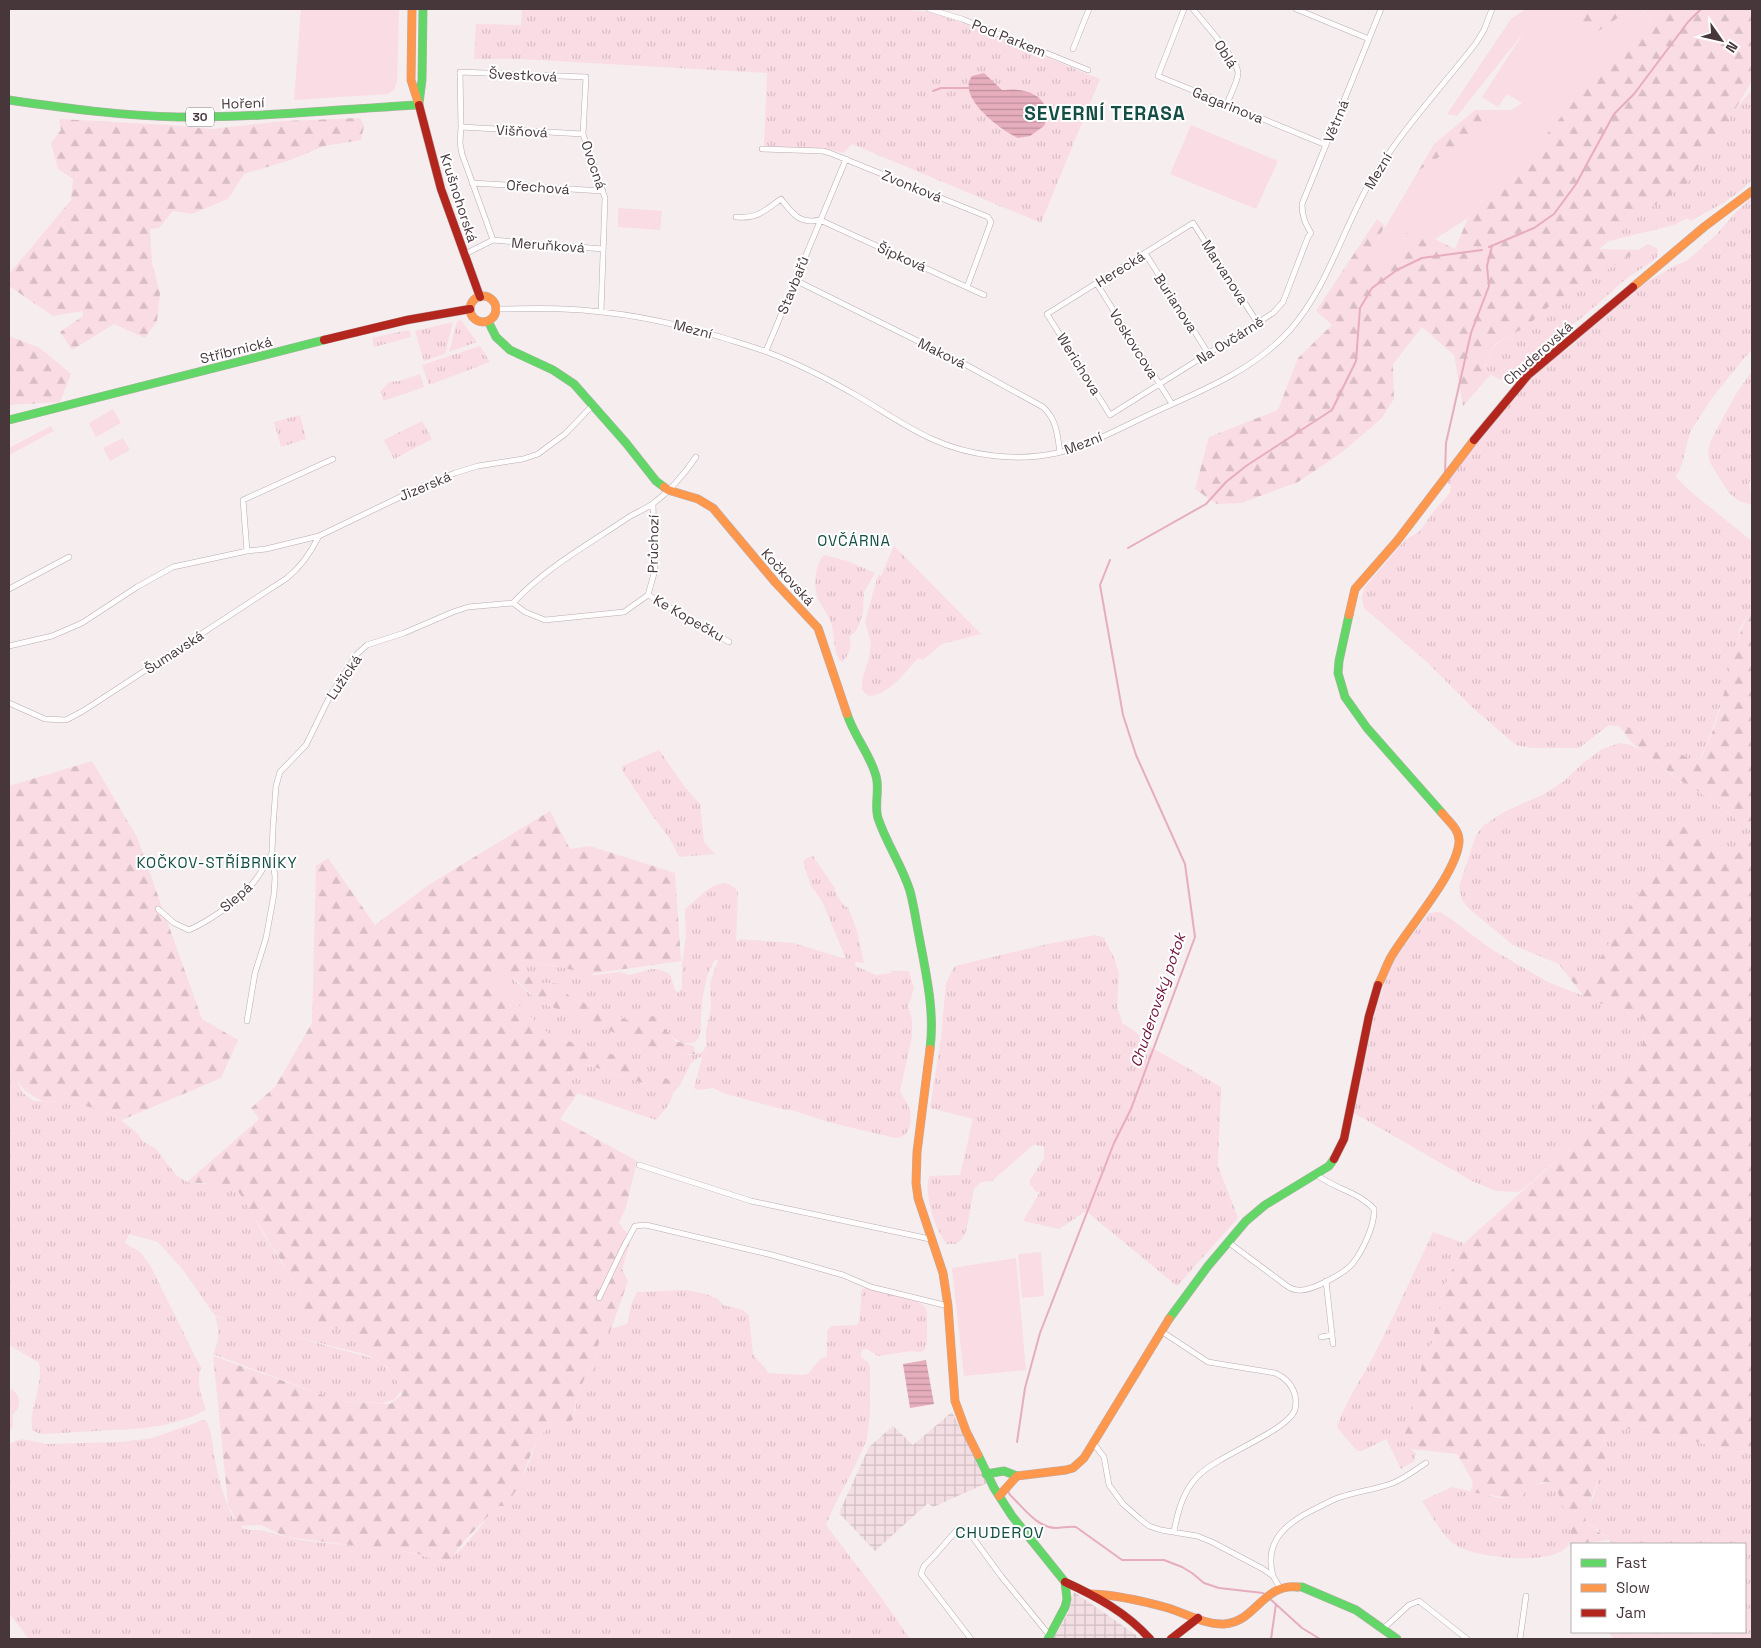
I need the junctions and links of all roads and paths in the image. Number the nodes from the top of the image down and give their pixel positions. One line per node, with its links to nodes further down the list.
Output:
1 (412, 9): 16 (street, Krušnohorská)
2 (424, 9): 16 (street, Krušnohorská)
3 (929, 9): 12 (street, Pod Parkem)
4 (1089, 9): 11 (street)
5 (1184, 9): 15 (street, Gagarinova)
6 (1193, 9): 15 (street, Oblá)
7 (1296, 9): 10 (street)
8 (1381, 9): 10 (street, Větrná)
9 (1492, 9): 47 (street, Mezní)
10 (1369, 39): 19 (street, Větrná)
11 (1073, 49)
12 (1088, 70)
13 (586, 78): 17 (street, Švestková); 18 (street, Ovocná)
14 (9, 100): 16 (street, Hoření / 30)
15 (1227, 104): 19 (street, Gagarinova)
16 (419, 105): 31 (street, Krušnohorská)
17 (461, 127): 18 (street, Višňová); 22 (street)
18 (583, 134): 23 (street, Ovocná)
19 (1326, 145): 28 (street, Větrná)
20 (762, 149): 21 (street, Zvonková)
21 (846, 159): 26 (street, Stavbařů); 35 (street, Zvonková)
22 (472, 183): 23 (street, Ořechová); 29 (street)
23 (603, 191): 30 (street, Ovocná)
24 (1752, 191): 69 (street, Chuderovská)
25 (736, 217): 26 (street)
26 (820, 220): 33 (street, Stavbařů); 35 (street, Šípková)
27 (1193, 223): 32 (street, Herecká); 43 (street, Marvanova)
28 (1312, 233): 43 (street, Na Ovčárně)
29 (492, 240): 30 (street, Meruňková); 31 (street)
30 (603, 249): 40 (street, Ovocná)
31 (465, 254): 37 (street, Krušnohorská)
32 (1145, 254): 34 (street, Herecká); 45 (street, Burianova)
33 (795, 280): 44 (street, Stavbařů); 51 (street, Maková)
34 (1097, 284): 41 (street, Herecká); 46 (street, Voskovcova)
35 (967, 287): 36 (street, Šípková)
36 (984, 294)
37 (480, 297): 38 (street); 39 (street)
38 (470, 309): 42 (street); 50 (street, Stříbrnická)
39 (495, 309): 40 (street, Mezní); 42 (street)
40 (601, 312): 44 (street, Mezní)
41 (1047, 314): 49 (street, Werichova)
42 (488, 321): 48 (street, Kočkovská)
43 (1257, 322): 45 (street, Na Ovčárně)
44 (766, 351): 51 (street, Mezní)
45 (1208, 353): 46 (street, Na Ovčárně)
46 (1160, 384): 47 (street, Voskovcova); 49 (street, Na Ovčárně)
47 (1172, 404): 51 (street, Mezní)
48 (592, 406): 54 (street, Kočkovská); 56 (street, Jizerská)
49 (1110, 415)
50 (9, 420)
51 (1060, 452)
52 (696, 457): 54 (street)
53 (333, 459): 57 (street)
54 (668, 490): 55 (street); 70 (street, Kočkovská)
55 (653, 504): 60 (street, Průchozí); 61 (street)
56 (320, 536): 57 (street, Jizerská); 64 (street, Šumavská)
57 (247, 551): 63 (street, Jizerská)
58 (69, 557): 59 (street)
59 (9, 589)
60 (648, 595): 61 (street); 62 (street, Ke Kopečku)
61 (513, 603): 65 (street, Lužická)
62 (730, 642)
63 (9, 646)
64 (9, 703)
65 (272, 852): 66 (street, Slepá); 67 (street, Lužická)
66 (158, 909)
67 (247, 1021)
68 (639, 1165): 70 (street)
69 (1317, 1175): 71 (street); 72 (street)
70 (930, 1239): 74 (street, Kočkovská)
71 (1228, 1242): 72 (street); 75 (street)
72 (1326, 1281): 76 (street)
73 (599, 1298): 74 (street)
74 (948, 1306): 81 (street, Kočkovská)
75 (1161, 1331): 79 (street); 84 (street)
76 (1332, 1335): 77 (street); 78 (street)
77 (1321, 1337)
78 (1333, 1344)
79 (1094, 1444): 82 (street); 84 (street)
80 (1426, 1463): 85 (street)
81 (986, 1474): 82 (street); 83 (street, Kočkovská)
82 (1011, 1474): 83 (street)
83 (1002, 1494): 86 (street, Kočkovská)
84 (1174, 1531): 85 (street)
85 (1273, 1576): 87 (street)
86 (1065, 1582): 88 (street); 92 (street)
87 (1280, 1588): 90 (street); 91 (street)
88 (1092, 1594): 90 (street); 94 (street)
89 (1526, 1596): 98 (street)
90 (1198, 1618): 95 (street)
91 (1383, 1629): 96 (street); 97 (street)
92 (1049, 1638): 93 (street)
93 (970, 1639)
94 (1150, 1639)
95 (1171, 1639)
96 (1397, 1639)
97 (1467, 1639)
98 (1520, 1639)

